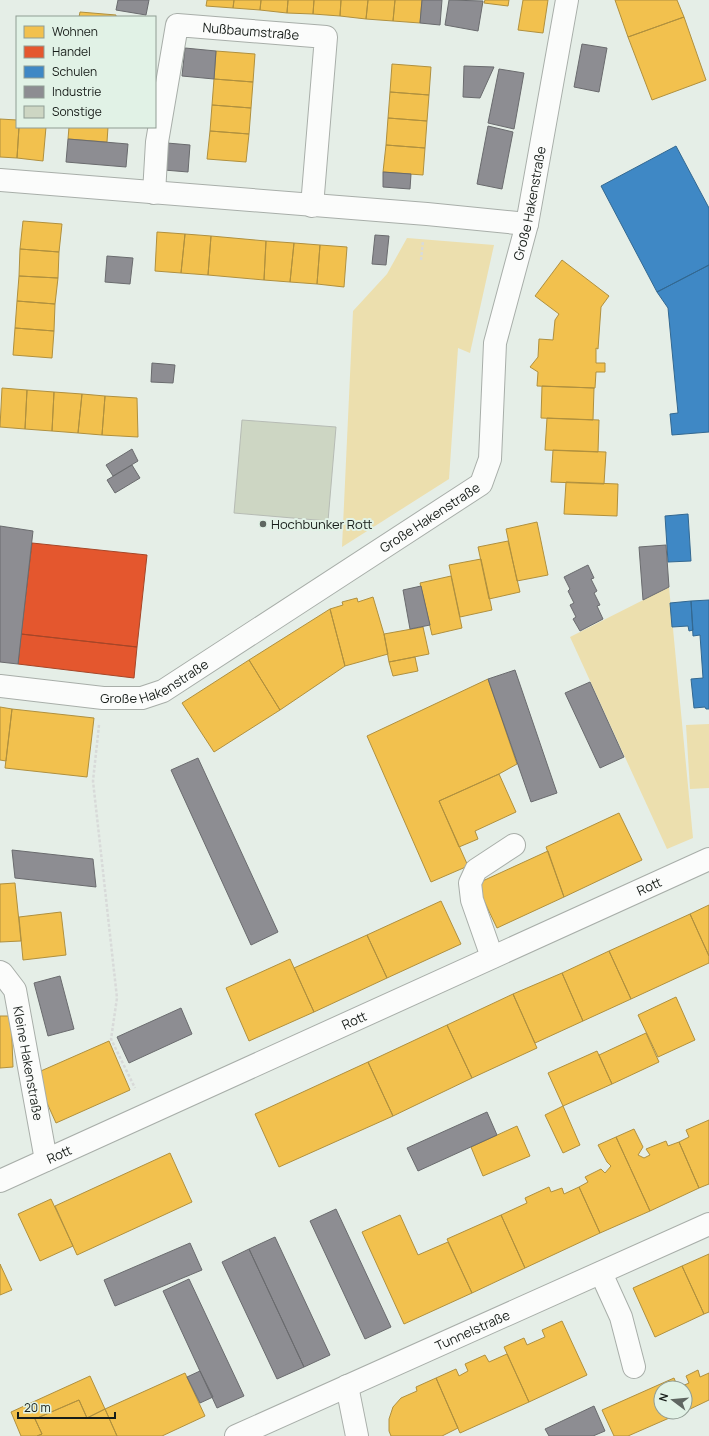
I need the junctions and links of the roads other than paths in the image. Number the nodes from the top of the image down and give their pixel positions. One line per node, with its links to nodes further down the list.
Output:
1 (567, 0): 5 (street, Große Hakenstraße)
2 (0, 180): 3 (street)
3 (154, 192): 4 (street); 4 (street, Nußbaumstraße)
4 (312, 206): 5 (street)
5 (527, 224): 6 (street, Große Hakenstraße)
6 (0, 686)
7 (514, 845): 9 (street)
8 (709, 859): 9 (street, Rott)
9 (492, 957): 11 (street, Rott)
10 (0, 972): 11 (street, Kleine Hakenstraße)
11 (46, 1160): 12 (street, Rott)
12 (0, 1181)
13 (709, 1224): 14 (street, Tunnelstraße)
14 (601, 1273): 15 (street); 16 (street, Tunnelstraße)
15 (634, 1367)
16 (347, 1386): 17 (street, Tunnelstraße); 18 (street)
17 (236, 1436)
18 (357, 1436)

